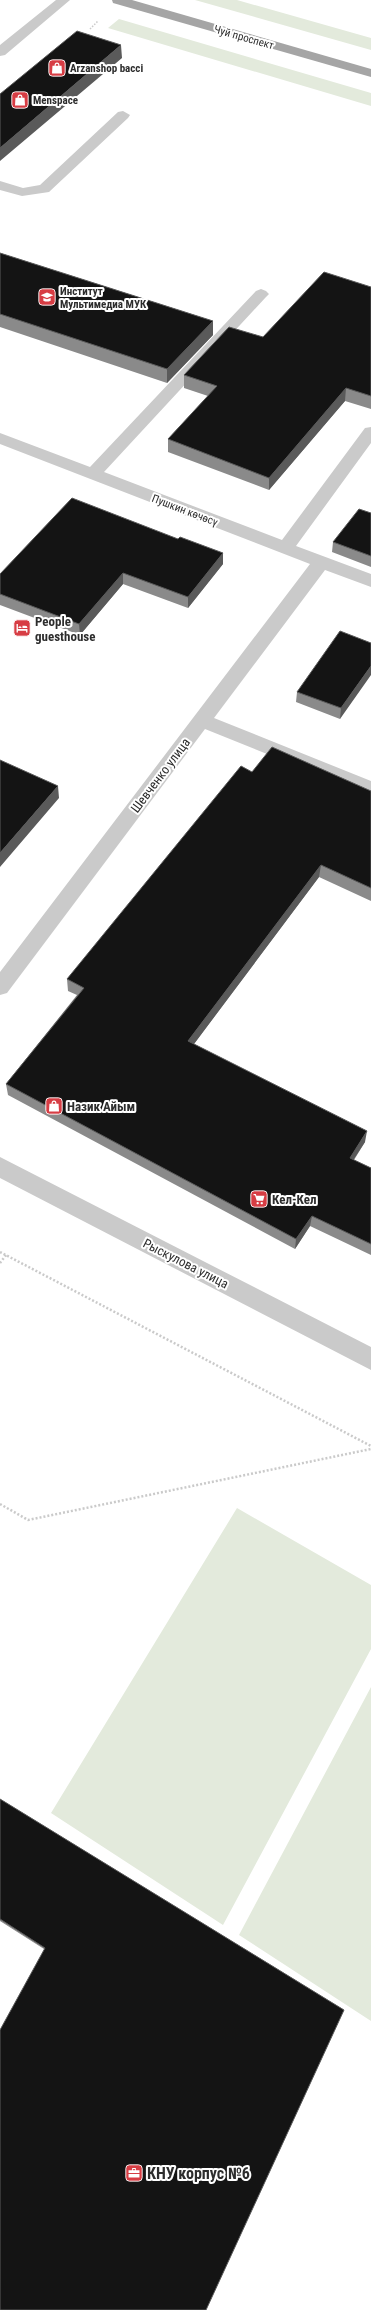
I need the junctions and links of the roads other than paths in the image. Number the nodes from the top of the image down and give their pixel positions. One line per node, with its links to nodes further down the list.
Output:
1 (64, 0): 3 (street)
2 (118, 0): 4 (main road, Чуй проспект)
3 (0, 52)
4 (371, 74)
5 (123, 115): 6 (street)
6 (0, 185)
7 (260, 294): 10 (street)
8 (0, 438): 10 (street, Пушкин көчөсү)
9 (368, 441): 11 (street)
10 (93, 474): 11 (street, Пушкин көчөсү)
11 (285, 548): 12 (street, Пушкин көчөсү)
12 (321, 562): 13 (street, Пушкин көчөсү); 14 (street, Шевченко улица)
13 (371, 581)
14 (202, 720): 15 (street); 16 (street, Шевченко улица)
15 (371, 789)
16 (0, 987)
17 (0, 1167): 18 (street, Рыскулова улица)
18 (371, 1359)

